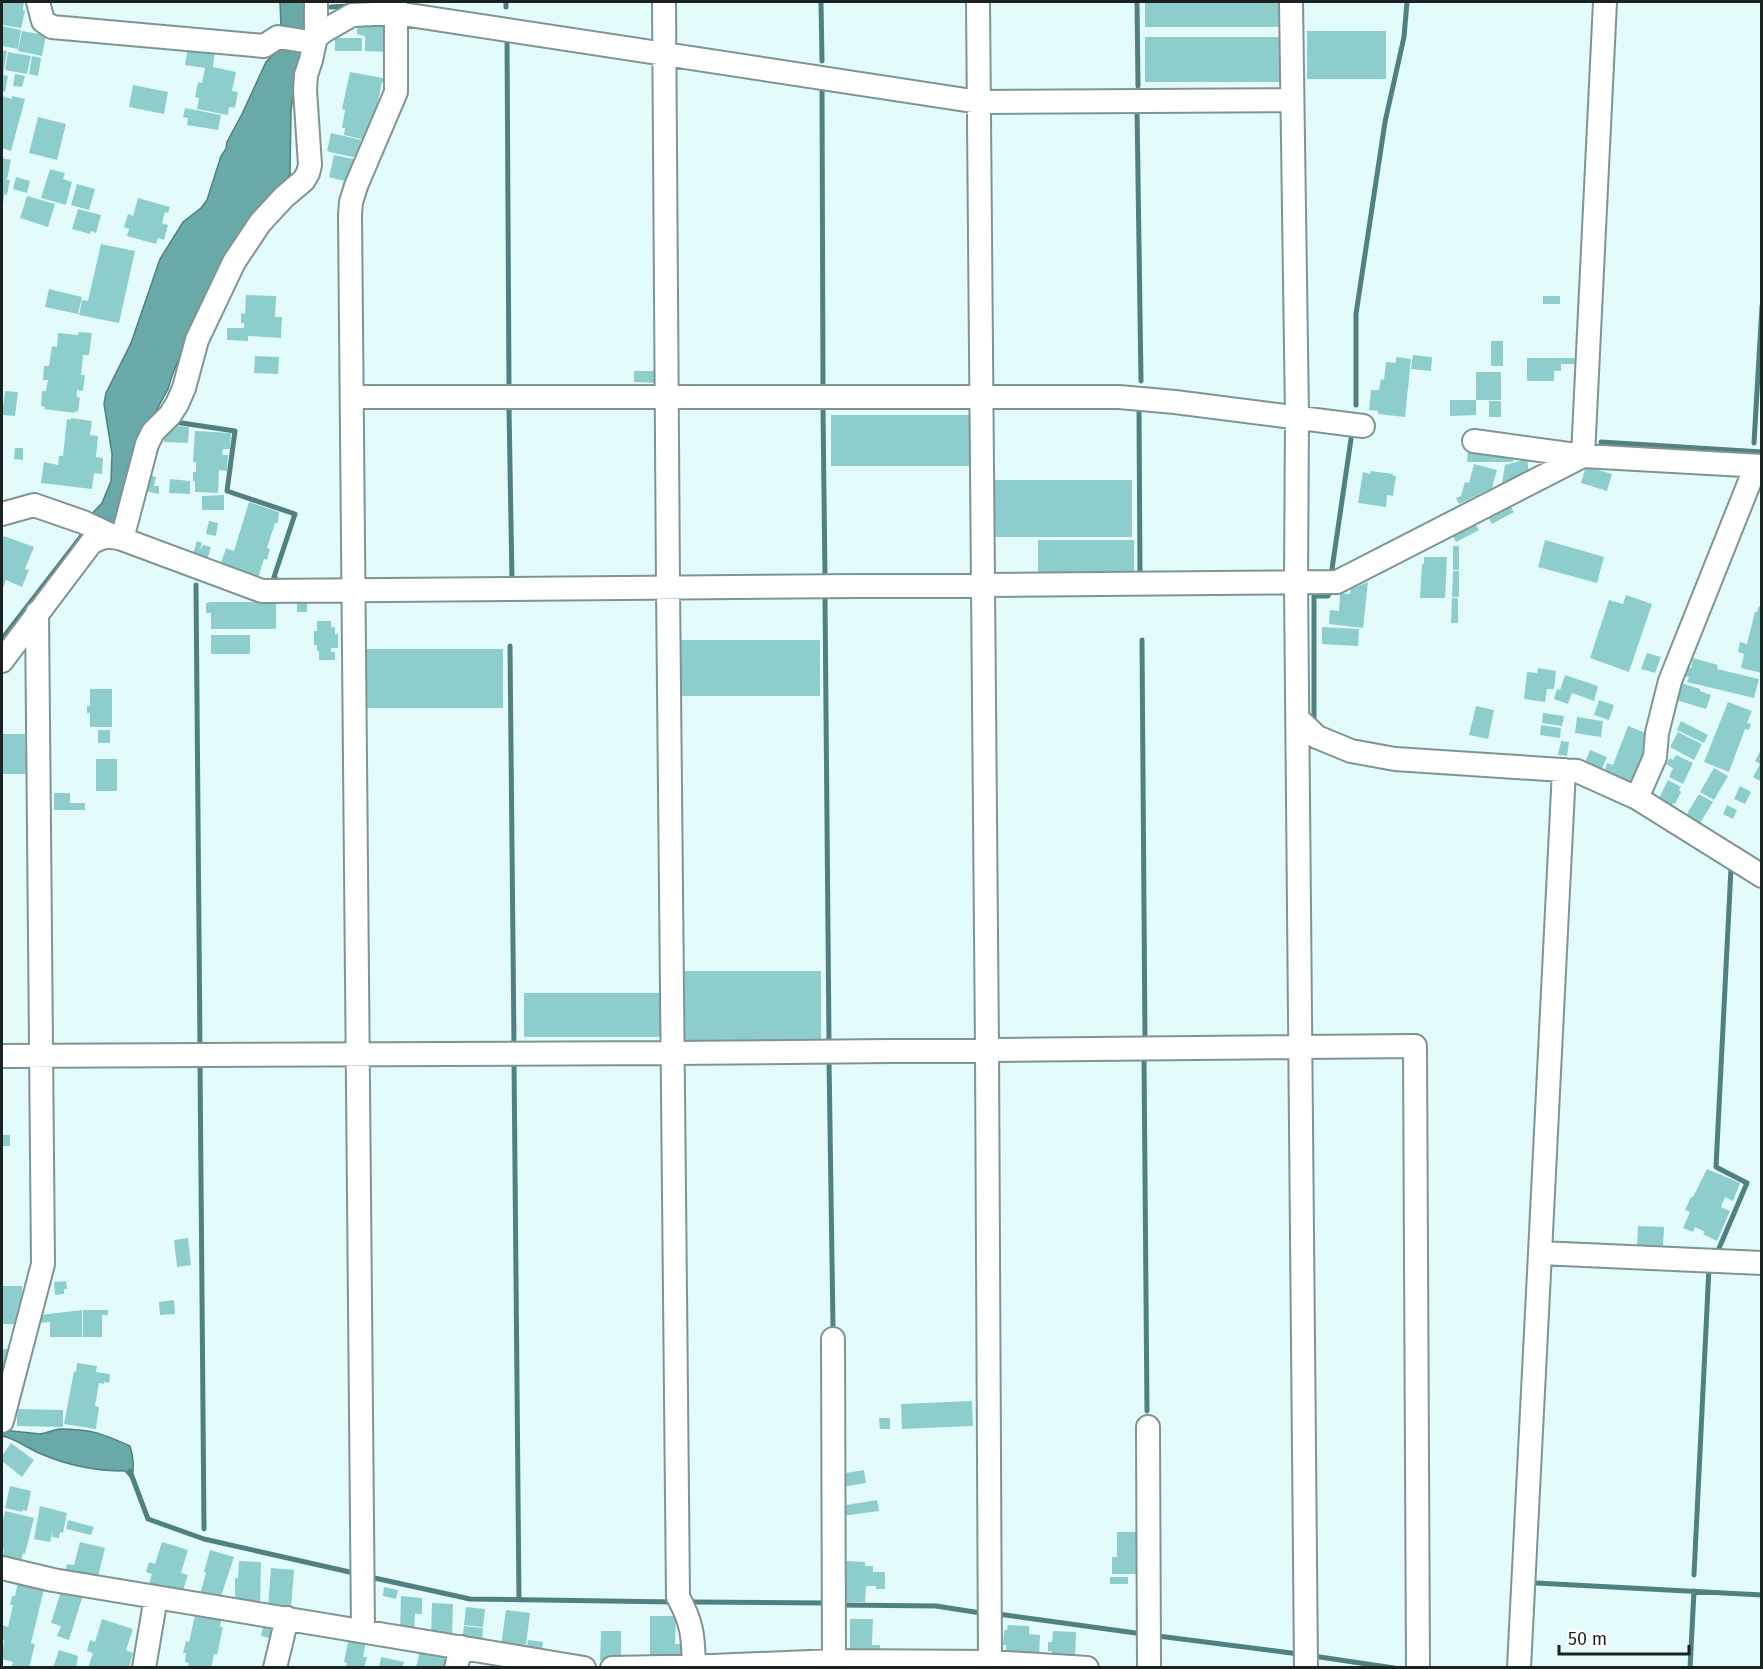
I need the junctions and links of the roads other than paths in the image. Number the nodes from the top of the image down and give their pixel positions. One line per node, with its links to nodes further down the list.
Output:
1 (38, 2): 8 (street)
2 (316, 2): 8 (street)
3 (664, 2): 9 (street)
4 (978, 2): 11 (street)
5 (1291, 2): 10 (street)
6 (1605, 2): 18 (street)
7 (396, 7): 8 (street); 9 (street); 12 (street)
8 (313, 40): 21 (street)
9 (665, 54): 11 (street); 14 (street)
10 (1292, 100): 11 (street); 15 (street)
11 (979, 102): 13 (street)
12 (352, 397): 14 (street); 25 (street)
13 (981, 397): 14 (street); 15 (street); 23 (street)
14 (667, 398): 24 (street)
15 (1297, 417): 16 (street); 22 (street)
16 (1363, 426)
17 (1474, 441): 18 (street)
18 (1583, 456): 19 (street); 22 (street)
19 (1759, 466): 30 (street)
20 (2, 514): 21 (street)
21 (103, 531): 25 (street); 26 (street)
22 (1296, 582): 23 (street); 28 (street)
23 (983, 585): 24 (street); 33 (street)
24 (668, 587): 25 (street); 34 (street)
25 (354, 590): 35 (street)
26 (37, 613): 27 (street); 37 (street)
27 (2, 661)
28 (1298, 719): 29 (street); 32 (street)
29 (1564, 770): 30 (street); 38 (street)
30 (1637, 798): 31 (street)
31 (1761, 876)
32 (1300, 1048): 33 (street); 59 (street); 60 (street)
33 (987, 1049): 34 (street); 49 (street)
34 (673, 1053): 35 (street); 52 (street)
35 (358, 1054): 37 (street); 46 (street)
36 (2, 1056): 37 (street)
37 (42, 1056): 41 (street)
38 (1540, 1252): 39 (street); 61 (street)
39 (1761, 1263)
40 (833, 1339): 48 (street)
41 (2, 1421)
42 (1148, 1427): 58 (street)
43 (2, 1568): 44 (street)
44 (156, 1597): 45 (street); 53 (street)
45 (287, 1618): 46 (street); 54 (street)
46 (363, 1630): 47 (street)
47 (458, 1657): 55 (street)
48 (834, 1661): 50 (street); 52 (street)
49 (990, 1662): 50 (street); 51 (street)
50 (873, 1664)
51 (1022, 1666): 57 (street)
52 (706, 1667): 56 (street)
53 (144, 1668)
54 (274, 1668)
55 (584, 1668)
56 (612, 1668)
57 (1087, 1668)
58 (1149, 1668)
59 (1306, 1668)
60 (1418, 1668)
61 (1519, 1668)

